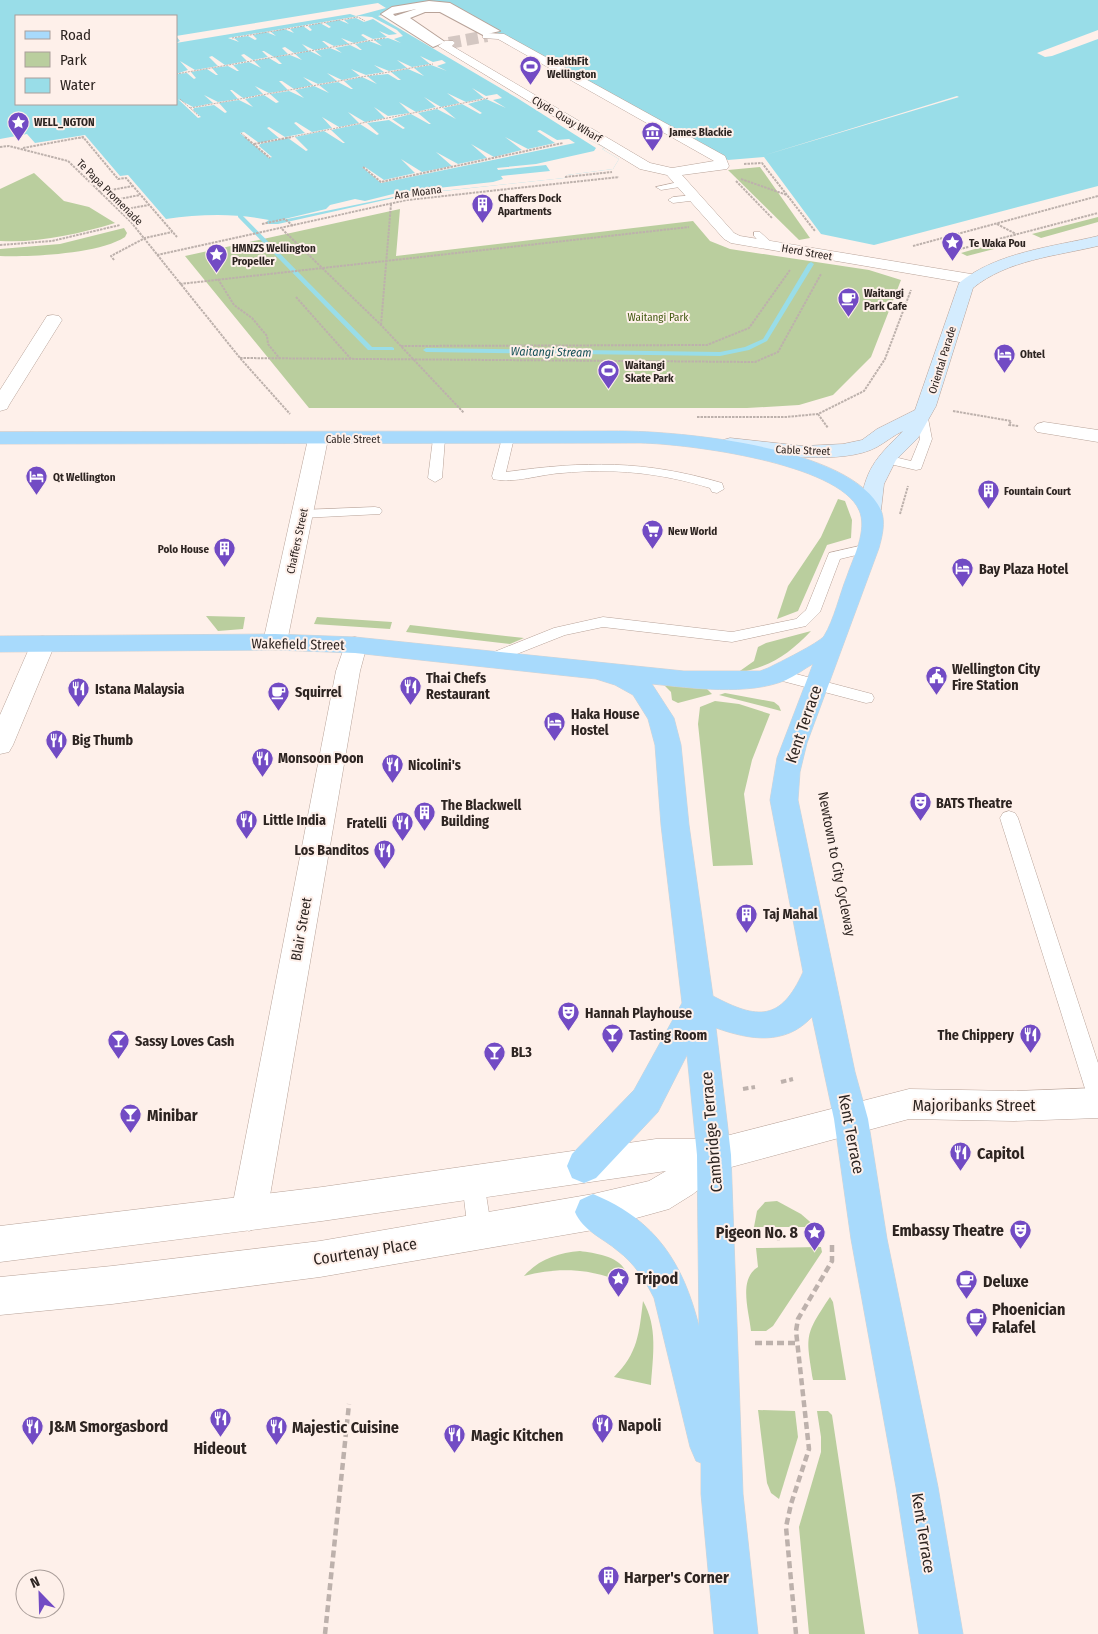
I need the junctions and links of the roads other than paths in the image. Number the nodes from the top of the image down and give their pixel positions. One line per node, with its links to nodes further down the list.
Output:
1 (487, 34): 1 (street); 3 (street)
2 (449, 43): 3 (street, Clyde Quay Wharf)
3 (672, 172): 4 (street, Herd Street)
4 (683, 184): 5 (lane); 6 (street, Herd Street)
5 (661, 186)
6 (695, 198): 7 (lane); 10 (street, Herd Street)
7 (673, 200)
8 (757, 234): 10 (lane)
9 (1098, 241): 11 (main road)
10 (768, 246): 11 (street, Herd Street)
11 (971, 280): 14 (main road, Oriental Parade)
12 (53, 320): 13 (street)
13 (0, 405)
14 (924, 410): 21 (main road, Cable Street); 22 (main road, Oriental Parade); 22 (lane)
15 (1044, 428): 16 (street)
16 (1098, 436)
17 (0, 438): 20 (main road, Cable Street)
18 (439, 438): 19 (main road, Cable Street); 20 (main road, Cable Street); 23 (lane)
19 (508, 438): 21 (main road, Cable Street); 24 (lane)
20 (318, 439): 27 (street, Chaffers Street)
21 (706, 442): 25 (main road, Cable Street)
22 (886, 459): 25 (main road, Oriental Parade)
23 (435, 478)
24 (717, 489)
25 (870, 510): 28 (main road, Oriental Parade)
26 (375, 512): 27 (lane)
27 (302, 514): 29 (street, Chaffers Street)
28 (868, 548): 30 (main road, Oriental Parade); 34 (lane)
29 (275, 642): 32 (main road, Wakefield Street); 33 (main road, Wakefield Street)
30 (833, 642): 36 (main road); 37 (main road, Kent Terrace)
31 (0, 644): 32 (main road, Wakefield Street)
32 (43, 644): 39 (street)
33 (355, 645): 34 (main road, Wakefield Street); 50 (street, Blair Street)
34 (489, 660): 35 (main road, Wakefield Street)
35 (595, 670): 36 (main road); 42 (main road, Cambridge Terrace)
36 (777, 674): 37 (lane)
37 (817, 685): 38 (lane); 41 (main road, Kent Terrace)
38 (866, 698)
39 (0, 745)
40 (1009, 818): 43 (lane)
41 (818, 974): 42 (main road); 45 (main road, Kent Terrace)
42 (698, 1004): 46 (main road, Cambridge Terrace); 47 (main road)
43 (1098, 1095)
44 (1098, 1103): 45 (street, Majoribanks Street)
45 (851, 1119): 46 (street, Courtenay Place); 56 (main road, Kent Terrace)
46 (714, 1155): 47 (street, Courtenay Place); 49 (street, Courtenay Place); 54 (main road, Cambridge Terrace)
47 (584, 1166): 48 (street, Courtenay Place)
48 (473, 1182): 50 (street, Courtenay Place); 51 (lane)
49 (593, 1212): 51 (street, Courtenay Place); 54 (main road)
50 (249, 1213): 52 (street, Courtenay Place)
51 (480, 1232): 53 (street, Courtenay Place)
52 (0, 1244)
53 (0, 1296)
54 (722, 1494): 55 (main road, Cambridge Terrace)
55 (736, 1634)
56 (941, 1634)

